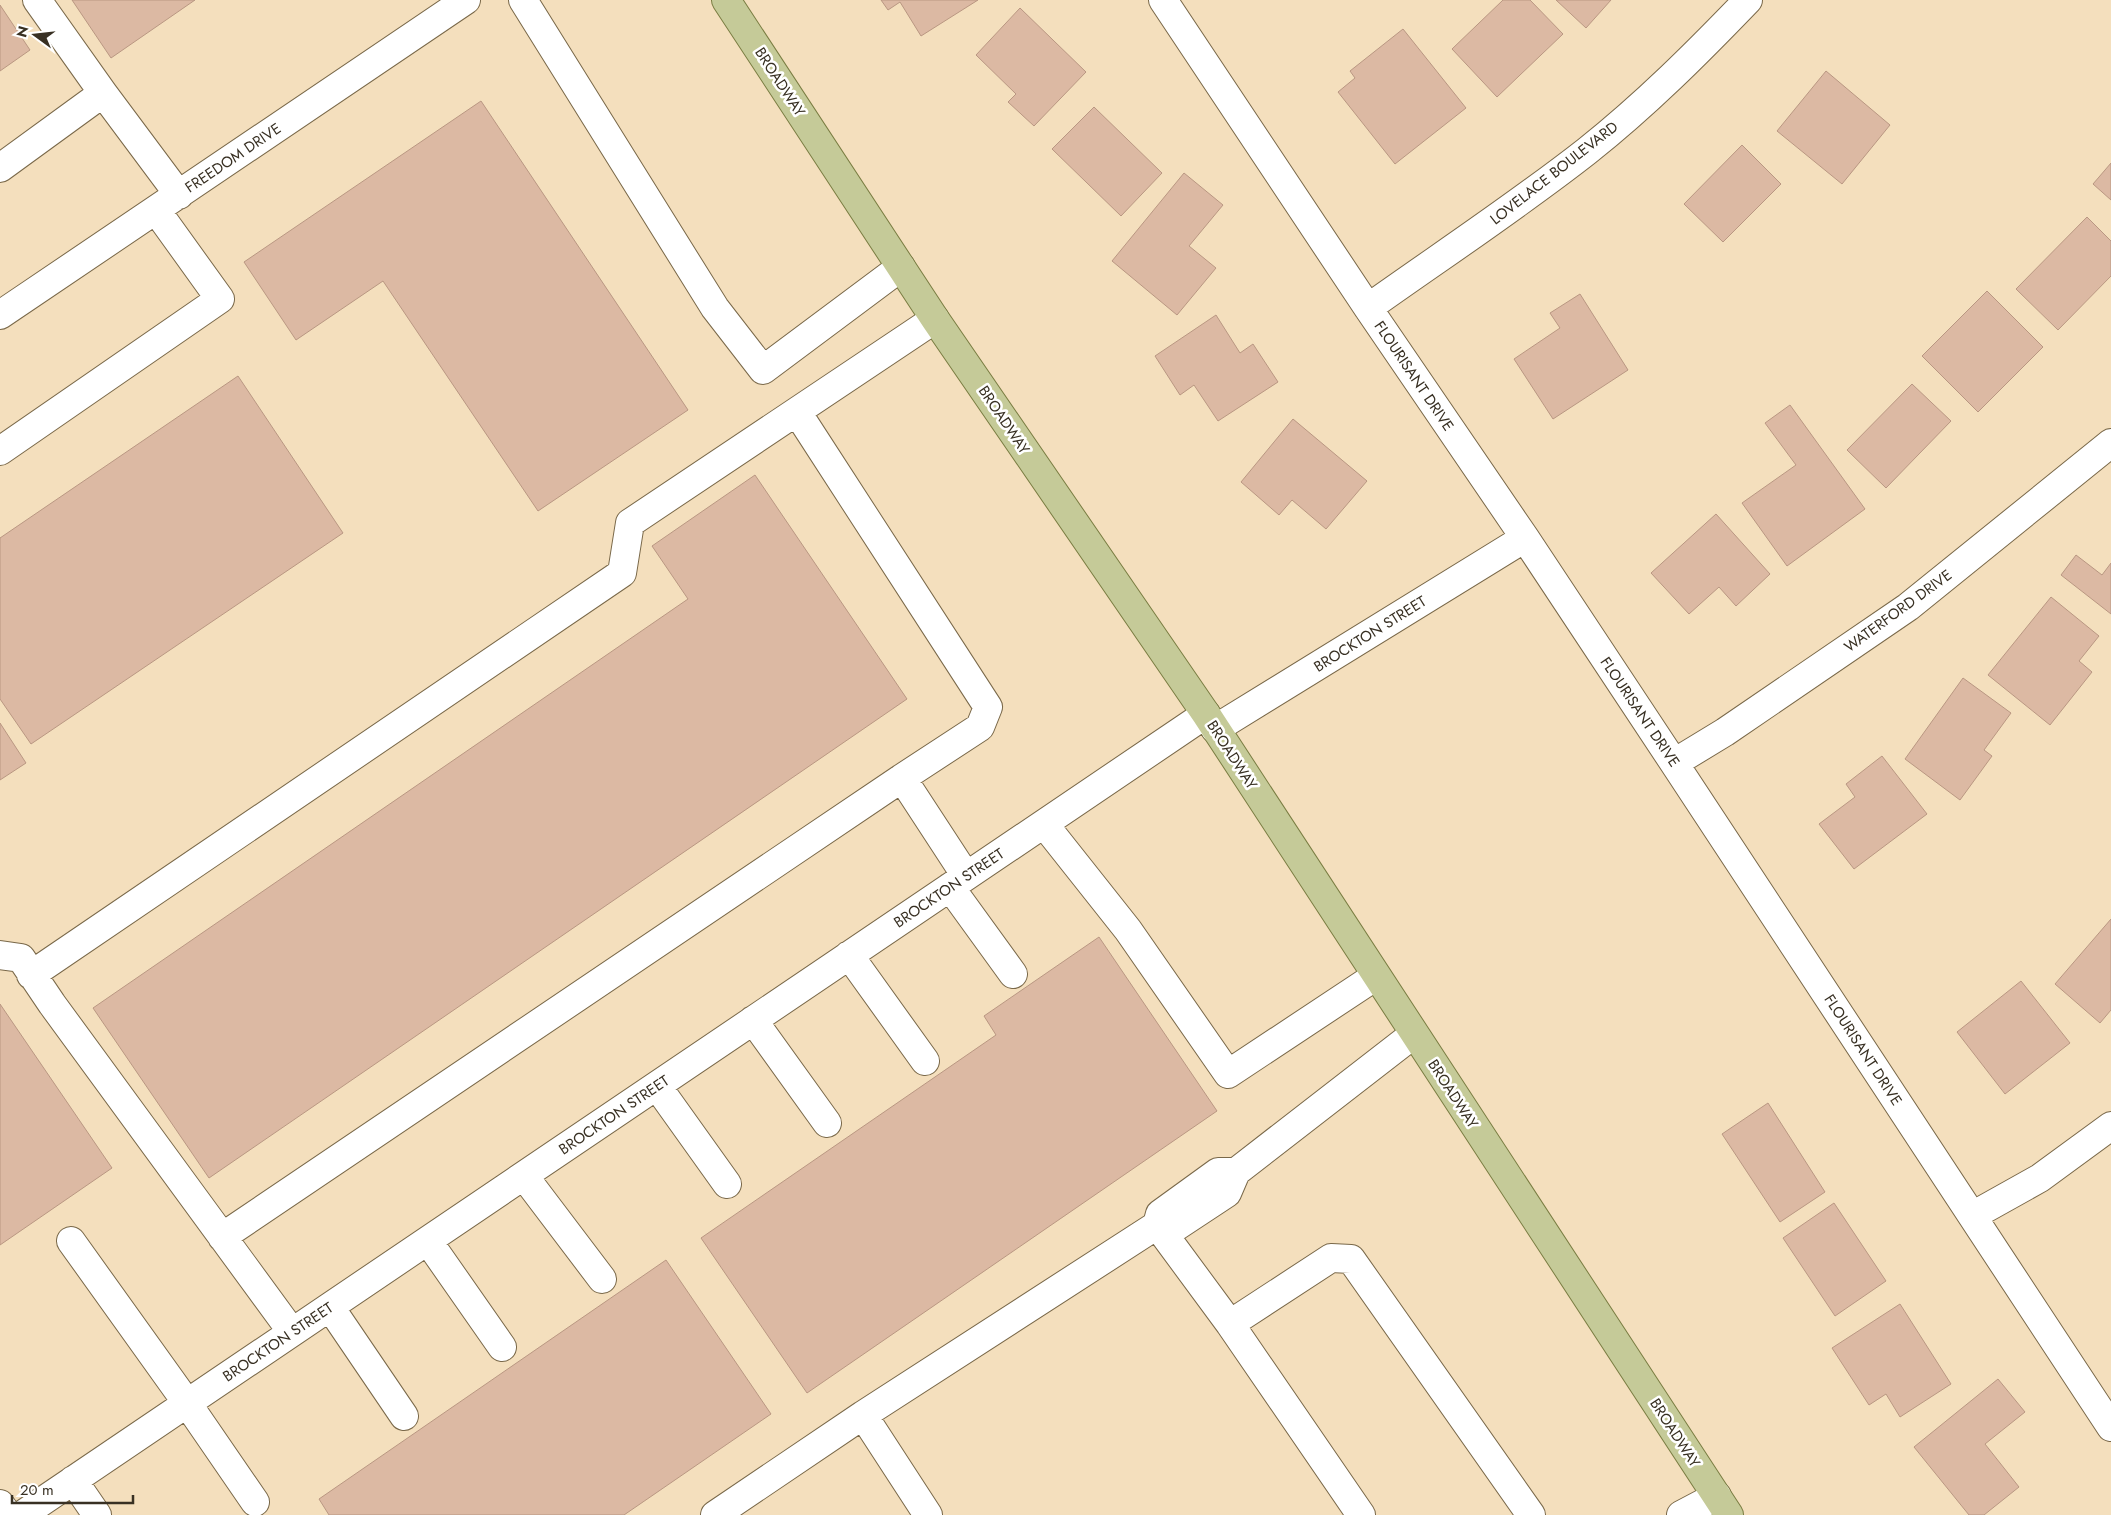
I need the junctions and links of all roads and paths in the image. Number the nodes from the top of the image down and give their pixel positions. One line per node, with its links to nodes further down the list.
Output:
1 (37, 0): 7 (street)
2 (466, 0): 9 (street, FREEDOM DRIVE)
3 (522, 0): 11 (street)
4 (726, 0): 11 (main road, BROADWAY)
5 (1164, 0): 12 (street, FLOURISANT DRIVE)
6 (1748, 0): 12 (street, LOVELACE BOULEVARD)
7 (103, 93): 8 (street); 9 (street)
8 (0, 168)
9 (178, 195): 10 (street, FREEDOM DRIVE)
10 (156, 210): 13 (street, FREEDOM DRIVE); 17 (street)
11 (901, 267): 14 (main road, BROADWAY)
12 (1368, 308): 18 (street, FLOURISANT DRIVE)
13 (0, 315)
14 (935, 319): 15 (street); 19 (main road, BROADWAY)
15 (797, 412): 21 (street); 26 (street)
16 (2111, 443): 20 (street, WATERFORD DRIVE)
17 (0, 451)
18 (1525, 538): 19 (street, BROCKTON STREET); 20 (street, FLOURISANT DRIVE)
19 (1210, 721): 22 (street, BROCKTON STREET); 28 (main road, BROADWAY)
20 (1674, 763): 37 (street, FLOURISANT DRIVE)
21 (902, 778): 23 (street); 39 (street)
22 (1044, 824): 23 (street, BROCKTON STREET); 28 (street)
23 (958, 881): 25 (street, BROCKTON STREET); 27 (street)
24 (0, 955): 26 (street)
25 (850, 955): 29 (street, BROCKTON STREET); 31 (street)
26 (31, 974): 39 (street)
27 (1013, 974)
28 (1376, 976): 30 (main road, BROADWAY)
29 (753, 1020): 32 (street, BROCKTON STREET); 33 (street)
30 (1414, 1034): 38 (street); 54 (main road, BROADWAY)
31 (925, 1061)
32 (657, 1086): 35 (street, BROCKTON STREET); 36 (street)
33 (828, 1123)
34 (2111, 1126): 37 (street)
35 (524, 1176): 41 (street, BROCKTON STREET); 42 (street)
36 (727, 1184)
37 (1972, 1216): 50 (street, FLOURISANT DRIVE)
38 (1156, 1226): 44 (street); 48 (street)
39 (222, 1237): 45 (street)
40 (71, 1241): 47 (street)
41 (428, 1241): 43 (street, BROCKTON STREET); 46 (street)
42 (602, 1279)
43 (330, 1307): 45 (street, BROCKTON STREET); 49 (street)
44 (1230, 1324): 60 (street); 61 (street)
45 (292, 1332): 47 (street, BROCKTON STREET)
46 (502, 1347)
47 (188, 1403): 51 (street, BROCKTON STREET); 52 (street)
48 (863, 1415): 58 (street); 59 (street)
49 (404, 1416)
50 (2111, 1428)
51 (73, 1480): 56 (street, BROCKTON STREET); 57 (street)
52 (254, 1502)
53 (0, 1504): 55 (street)
54 (1723, 1506): 62 (street)
55 (8, 1515)
56 (22, 1515)
57 (97, 1515)
58 (715, 1515)
59 (928, 1515)
60 (1361, 1515)
61 (1531, 1515)
62 (1681, 1515)

